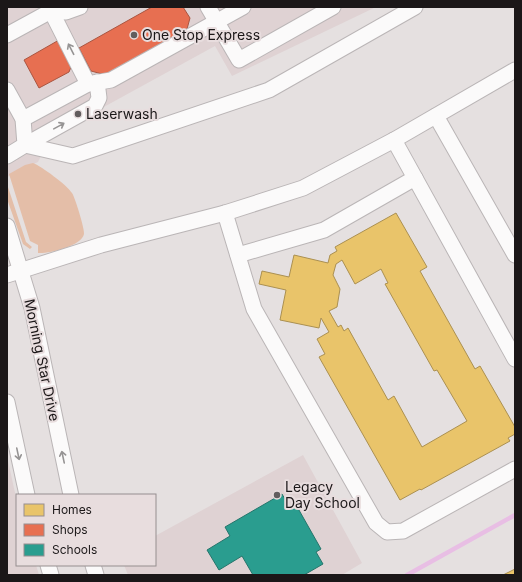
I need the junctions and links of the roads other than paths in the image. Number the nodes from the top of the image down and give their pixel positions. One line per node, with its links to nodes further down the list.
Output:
1 (80, 7): 6 (street)
2 (208, 7): 7 (street)
3 (242, 7): 7 (street)
4 (333, 7): 7 (street)
5 (415, 7): 15 (street)
6 (50, 9): 8 (street); 10 (street, one-way to 6)
7 (216, 21): 10 (street)
8 (7, 35)
9 (515, 70): 12 (street)
10 (92, 83): 13 (street); 15 (street, one-way to 10)
11 (7, 90): 13 (street)
12 (436, 116): 14 (street); 21 (street)
13 (23, 119): 15 (street)
14 (394, 140): 17 (street); 18 (street)
15 (25, 145): 16 (street)
16 (7, 156)
17 (415, 178): 20 (street); 24 (street)
18 (225, 212): 20 (street); 22 (street)
19 (7, 226): 22 (street, Morning Star Drive)
20 (238, 255): 26 (street)
21 (515, 255)
22 (22, 270): 23 (street); 28 (street, Morning Star Drive, one-way to 22)
23 (7, 275)
24 (515, 359)
25 (7, 402): 27 (street, one-way to 27)
26 (515, 469)
27 (27, 494)
28 (71, 494)

